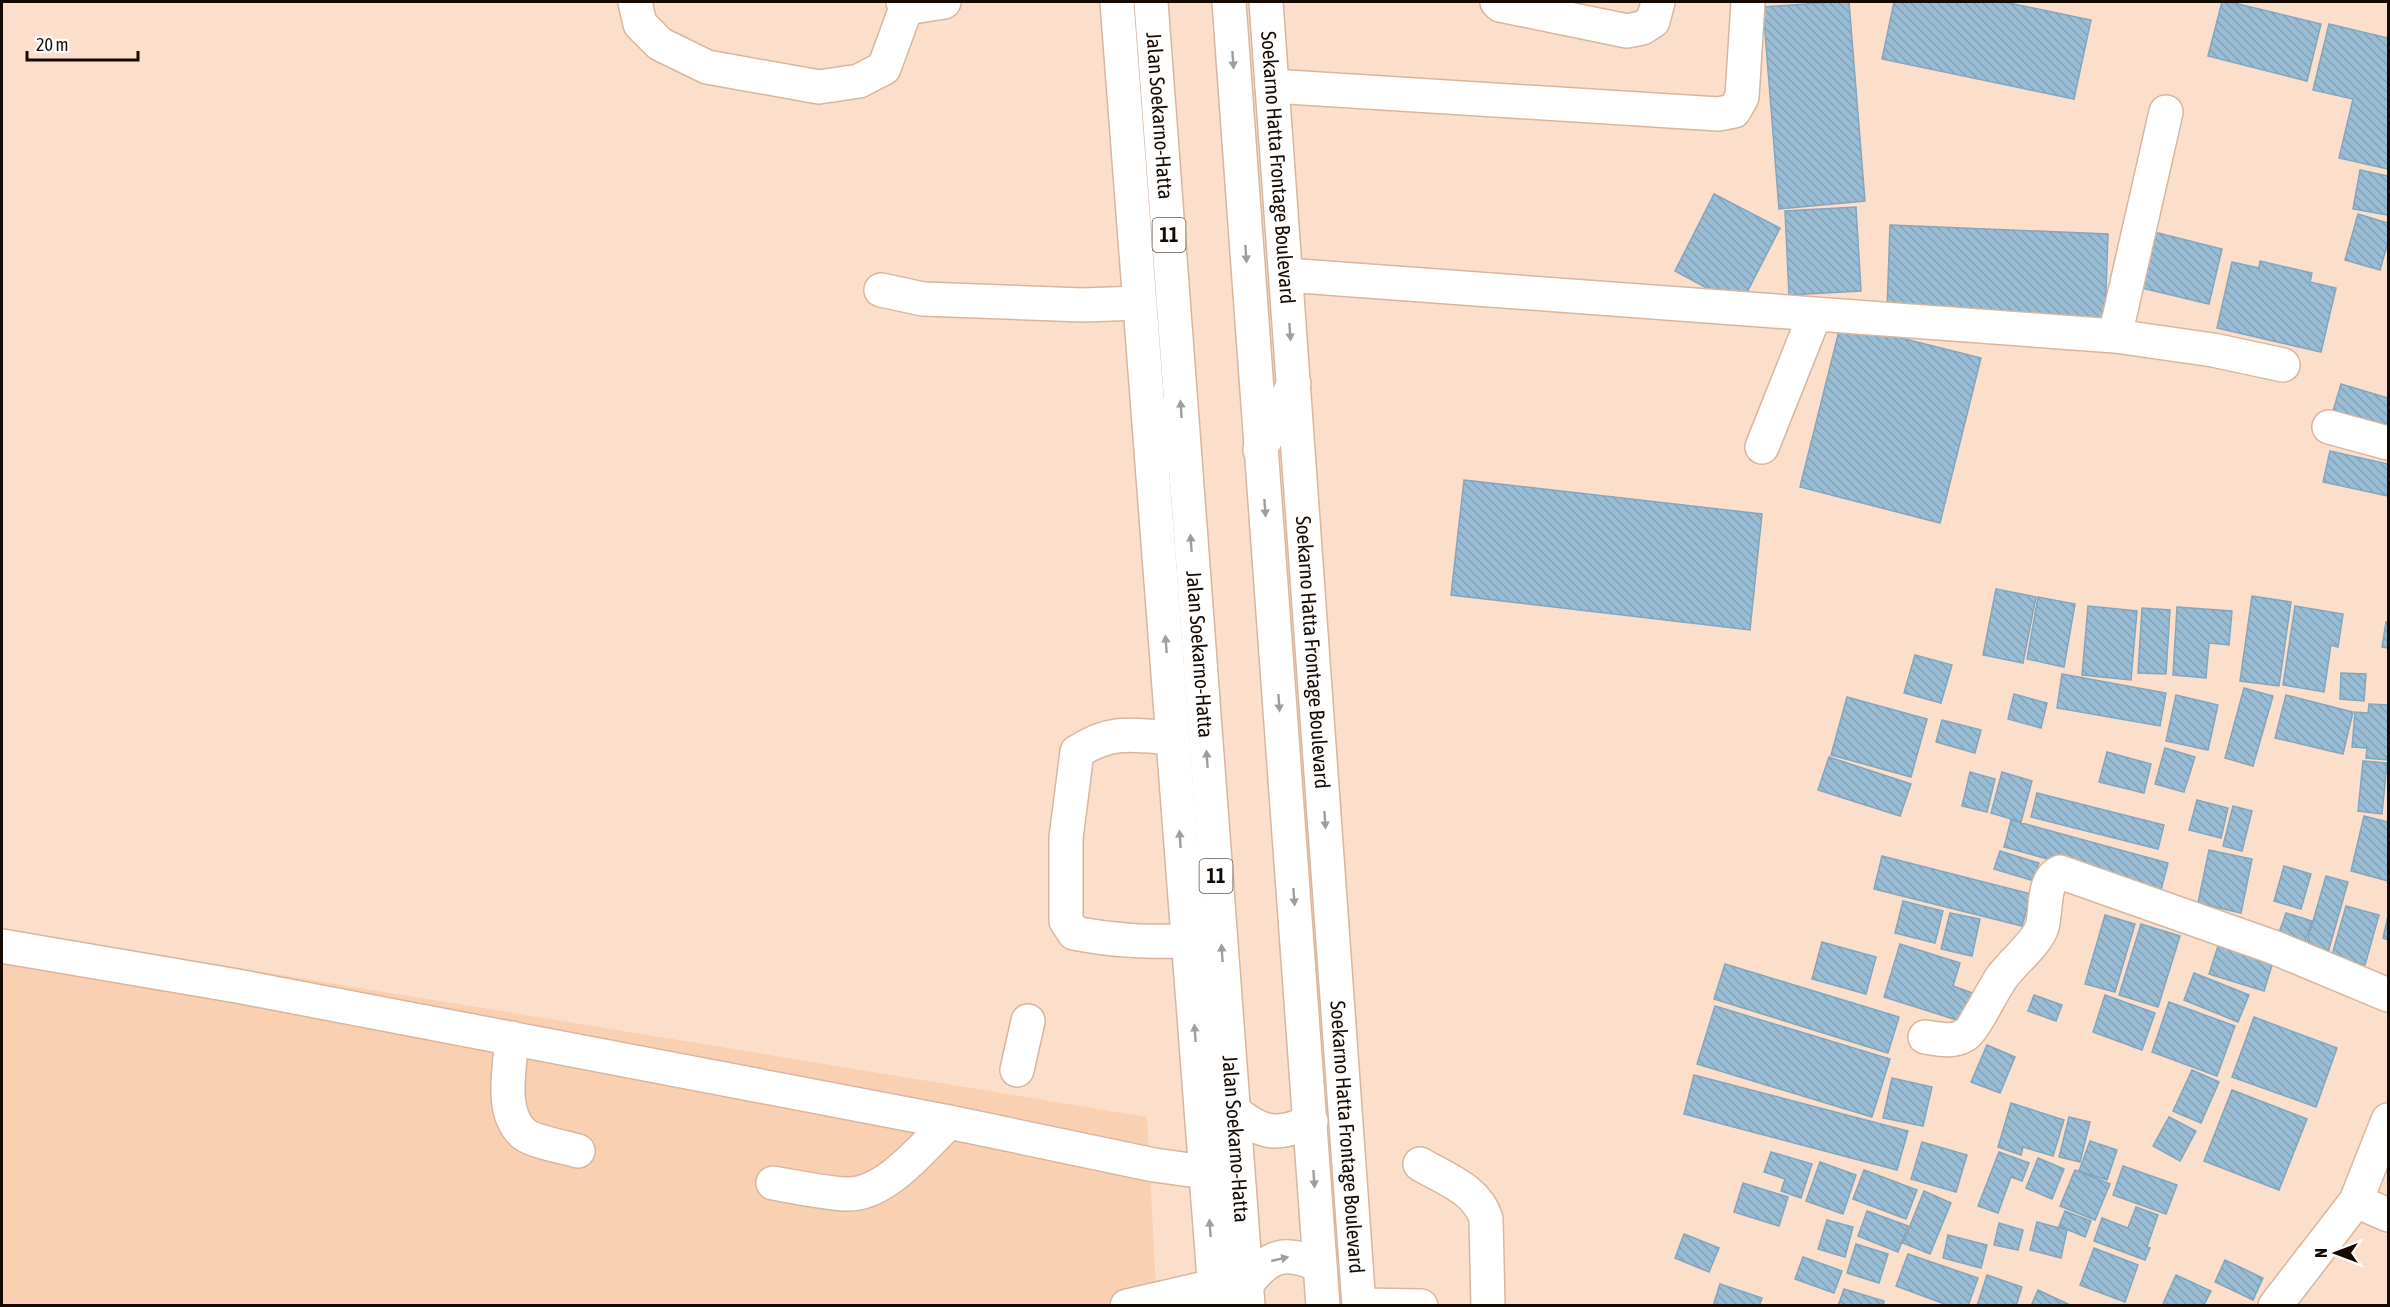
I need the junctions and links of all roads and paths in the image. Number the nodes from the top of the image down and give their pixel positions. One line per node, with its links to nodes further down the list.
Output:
1 (635, 2): 10 (main road)
2 (944, 2): 10 (main road)
3 (1117, 2): 15 (main road)
4 (1151, 2): 25 (main road, Jalan Soekarno-Hatta / 11, one-way to 4)
5 (1229, 2): 24 (main road, one-way to 24)
6 (1266, 2): 11 (main road, Soekarno Hatta Frontage Boulevard)
7 (1497, 2): 8 (main road)
8 (1658, 2)
9 (1748, 2): 11 (main road)
10 (905, 5)
11 (1272, 86): 13 (main road, Soekarno Hatta Frontage Boulevard)
12 (2166, 112): 17 (main road)
13 (1286, 275): 16 (main road); 19 (main road, Soekarno Hatta Frontage Boulevard, one-way to 19)
14 (881, 290): 15 (main road)
15 (1140, 303): 20 (main road)
16 (1815, 314): 17 (main road); 23 (main road)
17 (2115, 336): 18 (main road)
18 (2283, 365)
19 (1294, 384): 24 (main road); 49 (main road, Soekarno Hatta Frontage Boulevard, one-way to 49)
20 (1148, 404): 25 (main road); 26 (main road, one-way to 20)
21 (2329, 427): 22 (main road)
22 (2388, 443)
23 (1762, 447)
24 (1260, 450): 36 (main road, one-way to 36)
25 (1186, 468): 34 (main road, Jalan Soekarno-Hatta / 11, one-way to 25)
26 (1173, 738): 27 (main road, one-way to 26); 27 (main road)
27 (1188, 941): 40 (main road, one-way to 27)
28 (2, 946): 32 (main road)
29 (2388, 995): 31 (main road)
30 (1028, 1021): 33 (main road)
31 (1925, 1037)
32 (512, 1038): 37 (main road); 38 (main road)
33 (1017, 1070)
34 (1234, 1111): 36 (main road); 45 (main road, Jalan Soekarno-Hatta / 11)
35 (2388, 1120): 42 (main road)
36 (1311, 1121): 44 (main road, one-way to 44)
37 (949, 1122): 40 (main road); 41 (main road)
38 (578, 1151)
39 (1420, 1164): 51 (main road)
40 (1205, 1172): 46 (main road, one-way to 40)
41 (773, 1184)
42 (2356, 1201): 43 (main road); 52 (main road)
43 (2388, 1215)
44 (1320, 1266): 45 (main road, one-way to 44); 48 (main road)
45 (1247, 1295)
46 (1215, 1296): 47 (main road)
47 (1127, 1305)
48 (1323, 1305)
49 (1359, 1305): 50 (main road)
50 (1421, 1305)
51 (1488, 1305)
52 (2275, 1305)

